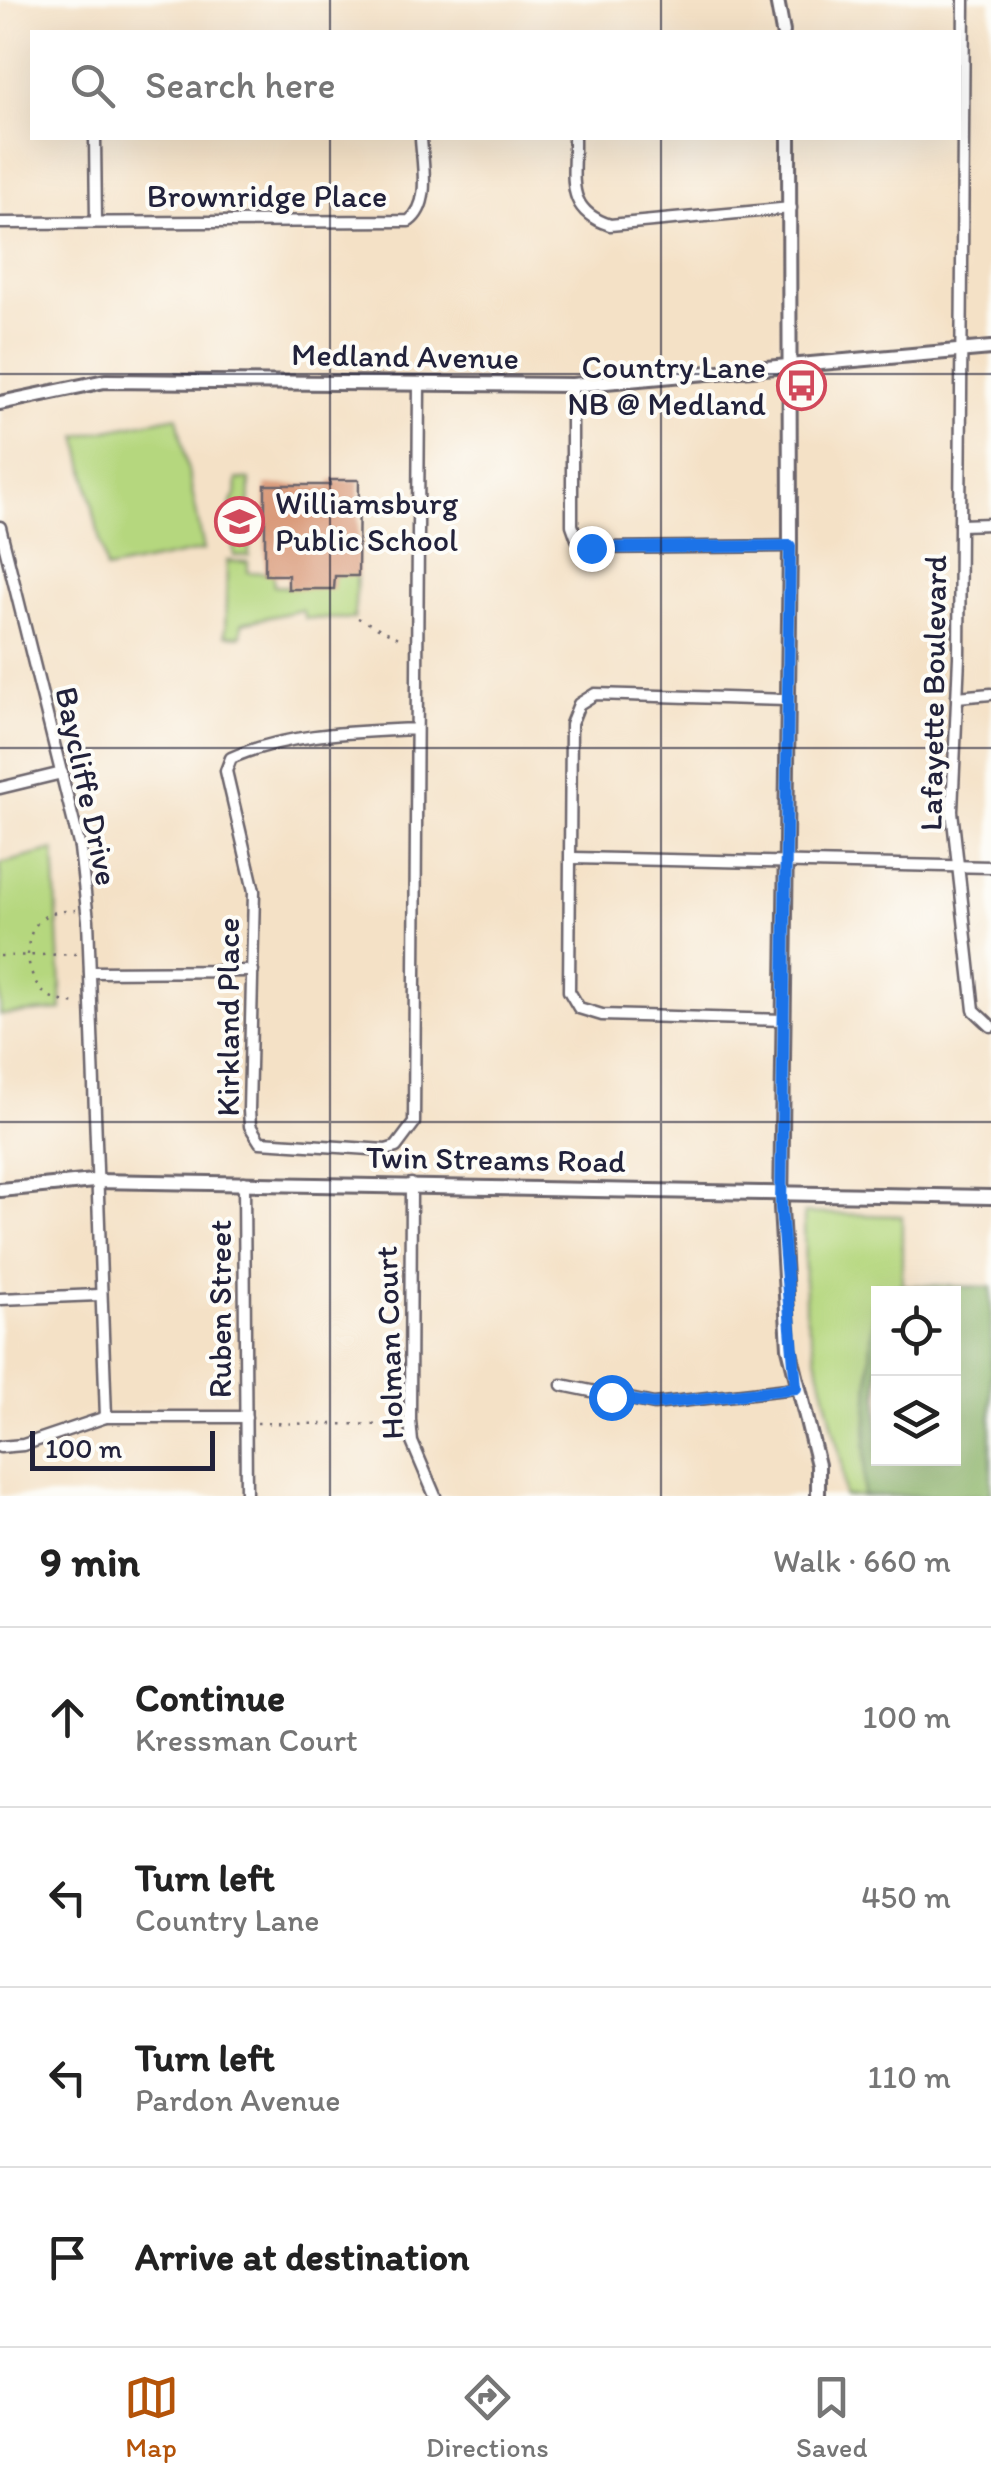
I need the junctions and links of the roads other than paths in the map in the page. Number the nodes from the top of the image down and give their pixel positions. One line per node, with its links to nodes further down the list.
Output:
1 (777, 0): 3 (street)
2 (964, 0): 12 (street, Lafayette Boulevard)
3 (784, 30)
4 (95, 140): 9 (street)
5 (421, 140): 9 (street, Brownridge Place)
6 (574, 140): 8 (street)
7 (789, 140): 8 (street)
8 (790, 208): 13 (street)
9 (96, 220): 10 (street, Brownridge Place)
10 (0, 223)
11 (991, 348): 12 (street, Medland Avenue)
12 (962, 350): 13 (street, Medland Avenue); 18 (street, Lafayette Boulevard)
13 (790, 366): 15 (street, Medland Avenue); 20 (street)
14 (419, 384): 15 (street, Medland Avenue); 16 (street, Medland Avenue); 24 (street, Kirkland Place)
15 (572, 385): 20 (street)
16 (0, 403)
17 (991, 524): 18 (street)
18 (960, 525): 22 (street, Lafayette Boulevard)
19 (0, 526): 25 (street, Baycliffe Drive)
20 (790, 546): 23 (street)
21 (991, 694): 22 (street)
22 (957, 697): 30 (street, Lafayette Boulevard)
23 (786, 700): 27 (street); 28 (street)
24 (415, 729): 31 (street, Kirkland Place); 31 (street, Kirkland Place)
25 (62, 774): 26 (street); 32 (street, Baycliffe Drive)
26 (0, 788)
27 (573, 858): 28 (street); 33 (street)
28 (785, 862): 30 (street); 33 (street)
29 (991, 867): 30 (street)
30 (959, 868): 34 (street, Lafayette Boulevard)
31 (253, 971): 32 (street)
32 (90, 972): 35 (street, Baycliffe Drive)
33 (784, 1020): 39 (street)
34 (991, 1026)
35 (94, 1181): 36 (street, Twin Streams Road); 38 (street, Twin Streams Road); 41 (street, Baycliffe Drive)
36 (244, 1182): 37 (street, Twin Streams Road); 46 (street, Ruben Street)
37 (411, 1184): 39 (street, Twin Streams Road); 49 (street, Holman Court)
38 (0, 1190)
39 (782, 1193): 40 (street, Twin Streams Road); 44 (street)
40 (991, 1197)
41 (99, 1296): 42 (street); 45 (street, Baycliffe Drive)
42 (0, 1299)
43 (562, 1385): 44 (street)
44 (796, 1388): 50 (street)
45 (106, 1417): 46 (street); 47 (street)
46 (246, 1417): 48 (street, Ruben Street)
47 (0, 1446)
48 (246, 1496)
49 (436, 1496)
50 (818, 1496)

